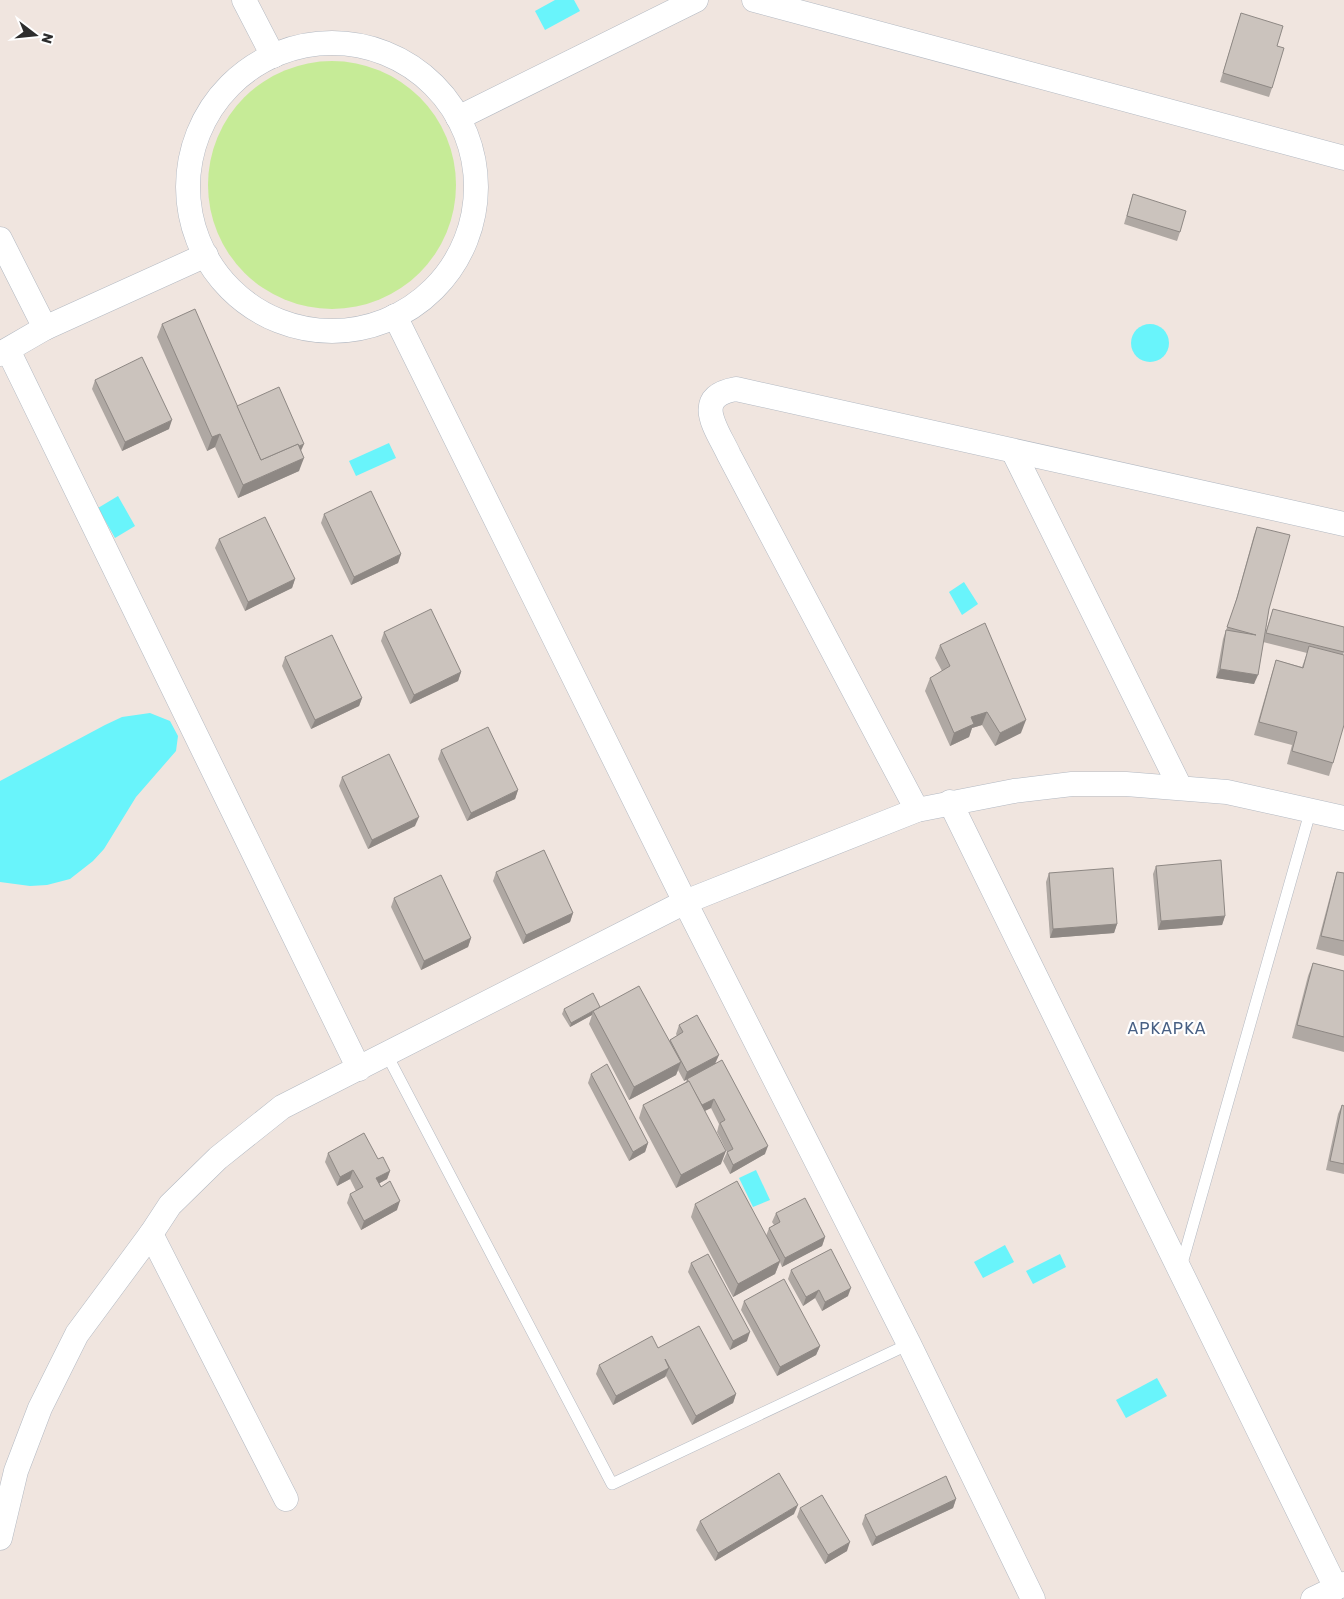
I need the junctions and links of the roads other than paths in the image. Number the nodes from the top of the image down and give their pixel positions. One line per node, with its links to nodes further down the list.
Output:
1 (244, 0): 4 (street)
2 (696, 0): 5 (street)
3 (754, 0): 6 (street)
4 (273, 56): 5 (street); 8 (street)
5 (458, 118): 9 (street)
6 (1344, 158)
7 (0, 239): 10 (street)
8 (206, 256): 9 (street); 10 (street)
9 (395, 316): 19 (street)
10 (46, 328): 11 (street)
11 (4, 352): 21 (street)
12 (1013, 451): 13 (street); 14 (street); 16 (street)
13 (1344, 524)
14 (1180, 788): 15 (street); 17 (street)
15 (950, 802): 16 (street); 23 (street)
16 (917, 810): 19 (street)
17 (1312, 810): 18 (street); 23 (lane)
18 (1344, 818)
19 (685, 902): 20 (street); 24 (street)
20 (387, 1055): 21 (street); 24 (lane)
21 (359, 1069): 22 (street)
22 (151, 1234): 25 (street); 26 (street)
23 (1181, 1269): 27 (street)
24 (909, 1344): 28 (street)
25 (286, 1499)
26 (0, 1538)
27 (1340, 1586): 29 (street)
28 (1033, 1599)
29 (1313, 1599)

